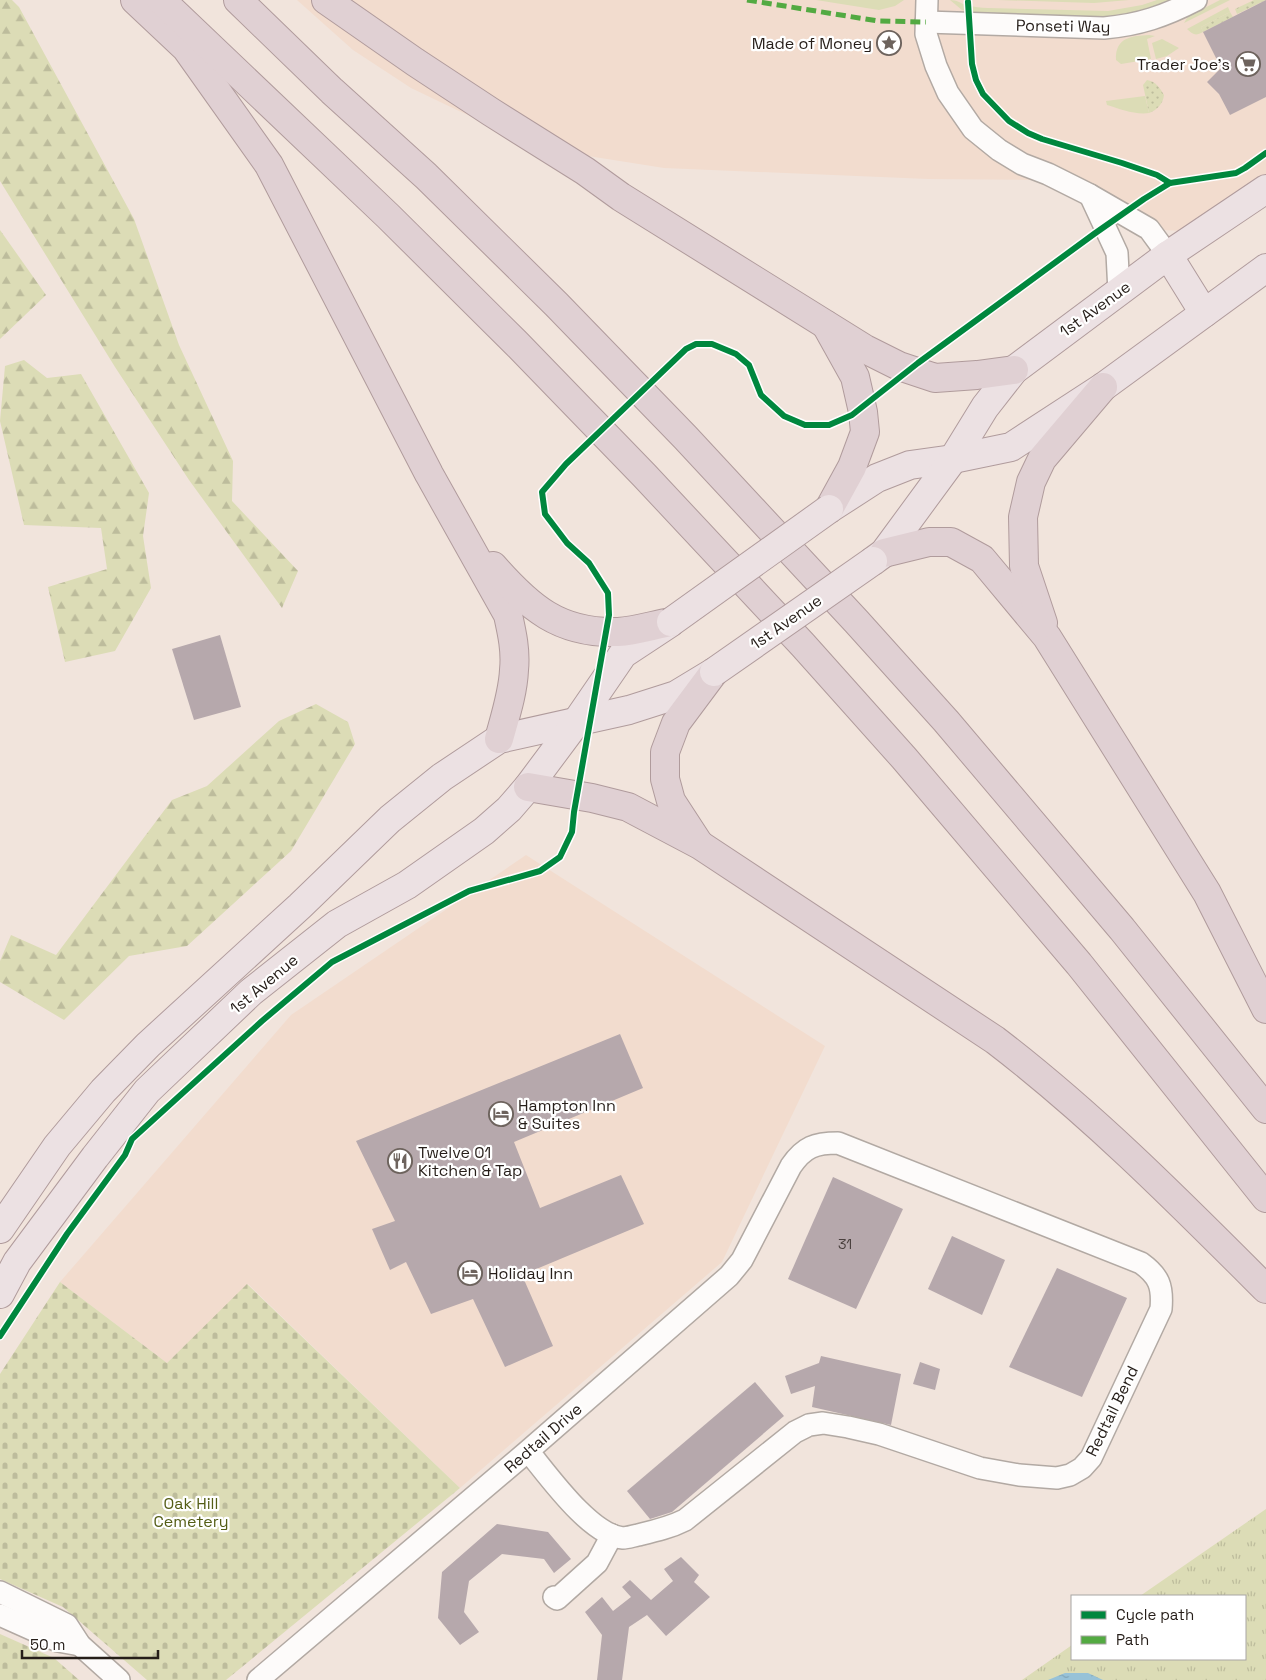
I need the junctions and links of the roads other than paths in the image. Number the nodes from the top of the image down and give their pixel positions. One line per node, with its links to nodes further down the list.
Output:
1 (135, 0): 19 (highway)
2 (162, 0): 31 (highway)
3 (238, 0): 29 (highway)
4 (326, 0): 14 (highway)
5 (927, 0): 7 (street)
6 (1196, 0): 7 (street, Ponseti Way)
7 (926, 22): 9 (street)
8 (1266, 189): 10 (main road, 1st Avenue)
9 (1090, 195): 10 (street); 12 (street)
10 (1168, 256): 12 (main road, 1st Avenue); 13 (main road)
11 (1266, 268): 13 (main road, 1st Avenue)
12 (1120, 292): 15 (main road, 1st Avenue)
13 (1204, 312): 16 (main road, 1st Avenue)
14 (825, 324): 15 (highway); 18 (highway)
15 (1014, 370): 17 (main road, 1st Avenue)
16 (1103, 386): 17 (main road, 1st Avenue); 22 (highway)
17 (954, 459): 18 (main road, 1st Avenue); 20 (main road, 1st Avenue)
18 (829, 509): 21 (main road, 1st Avenue, bridge)
19 (457, 525): 21 (highway); 25 (highway)
20 (878, 557): 22 (highway); 23 (main road, 1st Avenue, bridge)
21 (671, 622): 24 (main road, 1st Avenue)
22 (1047, 637): 28 (highway)
23 (714, 672): 24 (main road, 1st Avenue); 27 (highway)
24 (574, 724): 25 (main road, 1st Avenue); 26 (main road, 1st Avenue)
25 (499, 739): 32 (main road, 1st Avenue)
26 (528, 787): 27 (highway); 34 (main road, 1st Avenue)
27 (700, 845): 33 (highway)
28 (1266, 1009)
29 (1266, 1109)
30 (791, 1166): 35 (street, Redtail Drive); 36 (street, Redtail Bend)
31 (1266, 1198)
32 (0, 1228)
33 (1266, 1289)
34 (0, 1294)
35 (528, 1451): 36 (street); 42 (street, Redtail Drive)
36 (612, 1535): 38 (street)
37 (0, 1592): 40 (street)
38 (554, 1597)
39 (0, 1615): 40 (street)
40 (80, 1645): 41 (street)
41 (119, 1680)
42 (258, 1680)

